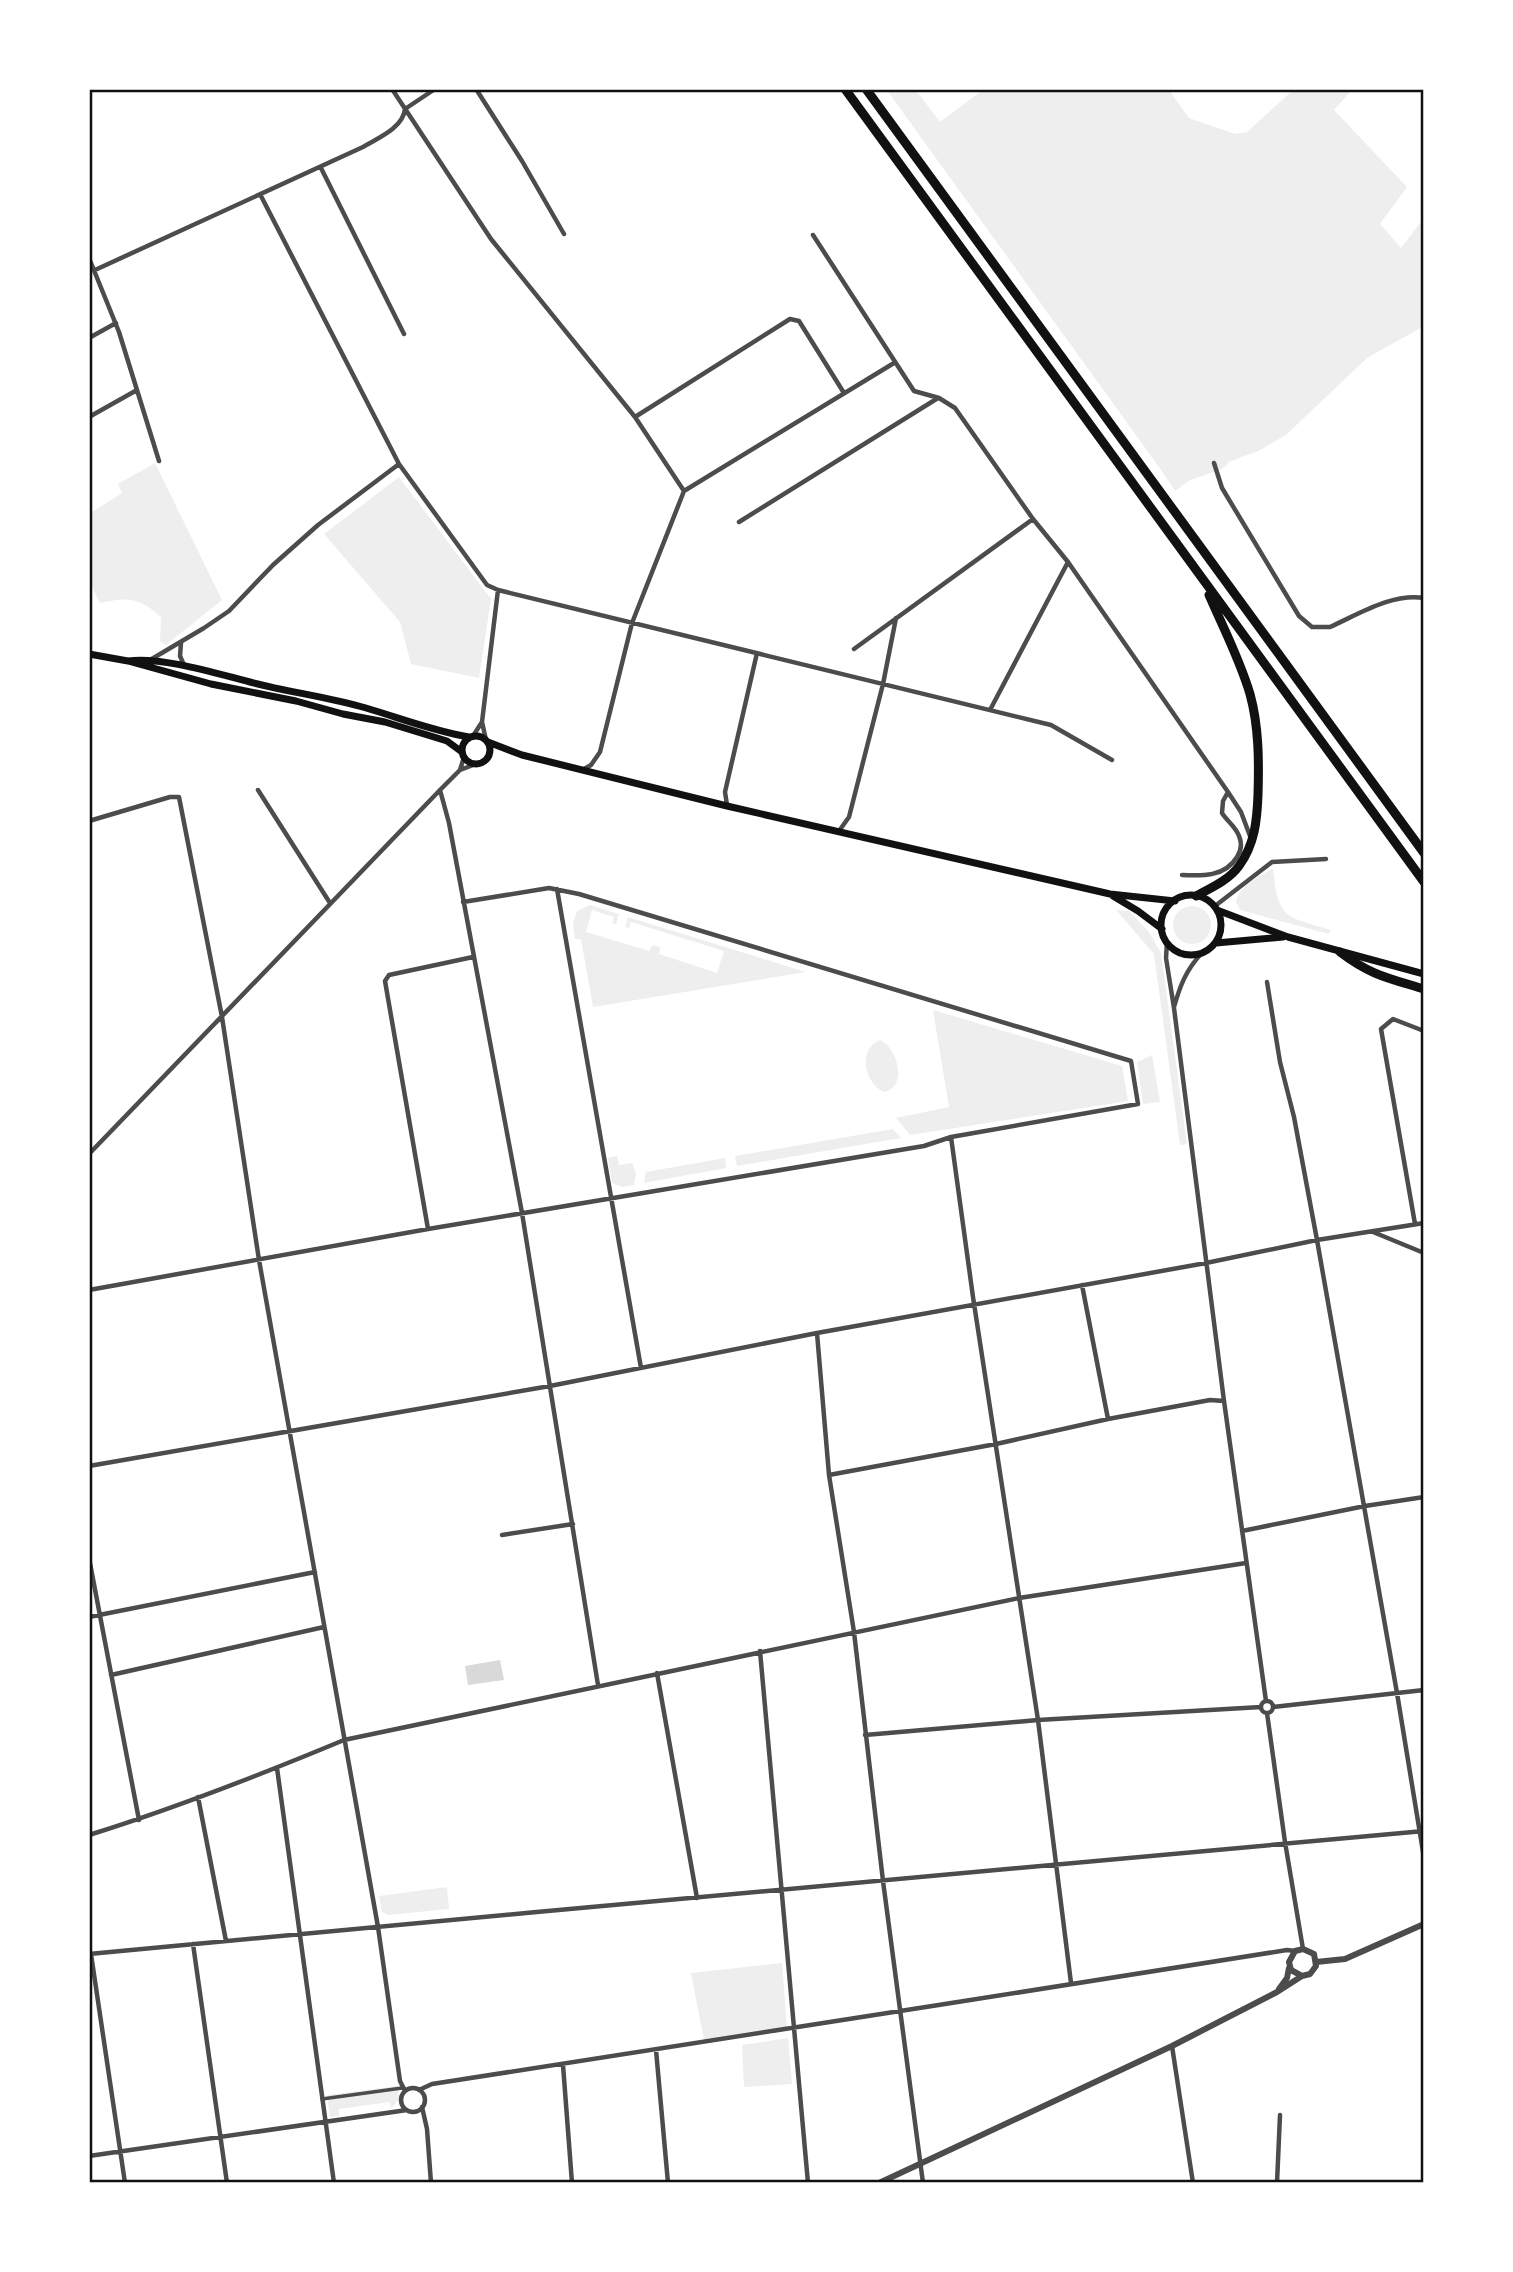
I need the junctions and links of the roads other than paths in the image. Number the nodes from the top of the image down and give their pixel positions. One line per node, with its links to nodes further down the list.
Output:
1 (392, 89): 6 (street)
2 (435, 89): 6 (street)
3 (476, 89): 9 (street)
4 (845, 89): 29 (highway)
5 (866, 89): 60 (highway)
6 (405, 109): 7 (street); 21 (street)
7 (321, 168): 8 (street); 14 (street)
8 (261, 196): 12 (street); 24 (street)
9 (564, 234)
10 (813, 234): 16 (street)
11 (89, 258): 12 (street)
12 (95, 271): 13 (street)
13 (116, 323): 15 (street); 17 (street)
14 (404, 334)
15 (89, 338)
16 (894, 363): 18 (street); 19 (street)
17 (137, 390): 20 (street); 22 (street)
18 (844, 393): 21 (street); 25 (street)
19 (939, 398): 26 (street); 27 (street)
20 (89, 417)
21 (635, 417): 25 (street)
22 (159, 461)
23 (1214, 463): 31 (street)
24 (399, 464): 30 (street); 34 (street)
25 (684, 491): 33 (street)
26 (1033, 519): 28 (street); 32 (street)
27 (739, 522)
28 (1068, 562): 42 (street); 55 (street)
29 (1203, 580): 59 (highway); 63 (highway)
30 (498, 590): 33 (street); 43 (street)
31 (1424, 598)
32 (896, 618): 35 (street); 41 (street)
33 (632, 623): 36 (street); 52 (street)
34 (181, 642): 38 (street); 40 (street)
35 (854, 649)
36 (757, 653): 41 (street); 56 (street)
37 (89, 654): 39 (main road)
38 (149, 660): 39 (main road); 40 (main road)
39 (128, 661): 47 (main road)
40 (188, 668): 44 (main road)
41 (883, 684): 42 (street); 58 (street)
42 (990, 710): 49 (street)
43 (482, 722): 44 (street); 45 (street)
44 (471, 737): 45 (main road); 47 (main road)
45 (487, 741): 46 (main road); 48 (main road)
46 (510, 752): 48 (main road); 52 (main road)
47 (463, 755): 50 (main road); 51 (street)
48 (488, 756): 50 (main road)
49 (1112, 760)
50 (476, 764): 51 (street)
51 (460, 770): 54 (street)
52 (582, 770): 56 (main road)
53 (258, 790): 69 (street)
54 (440, 790): 68 (street); 69 (street)
55 (1228, 792): 59 (street); 62 (street)
56 (727, 806): 58 (main road)
57 (89, 821): 82 (street)
58 (839, 832): 65 (main road)
59 (1250, 849): 66 (highway)
60 (1424, 853)
61 (1326, 859): 70 (street)
62 (1182, 875)
63 (1424, 883)
64 (557, 889): 68 (street); 84 (street); 86 (street)
65 (1110, 894): 67 (main road); 71 (main road)
66 (1196, 896): 67 (main road); 70 (main road)
67 (1175, 901): 71 (main road)
68 (463, 902): 77 (street)
69 (330, 903): 82 (street)
70 (1216, 908): 72 (main road); 74 (main road)
71 (1162, 929): 73 (main road)
72 (1288, 937): 74 (main road); 75 (main road)
73 (1167, 942): 76 (main road); 81 (street)
74 (1216, 943): 76 (main road)
75 (1340, 952): 78 (main road); 80 (highway)
76 (1201, 954): 81 (street)
77 (473, 957): 87 (street); 90 (street)
78 (1424, 974)
79 (1267, 982): 92 (street)
80 (1424, 989)
81 (1174, 1008): 95 (street)
82 (222, 1017): 85 (street); 94 (street)
83 (1424, 1031): 89 (street)
84 (951, 1137): 86 (street); 98 (street)
85 (89, 1154)
86 (612, 1198): 87 (street); 100 (street)
87 (522, 1213): 90 (street); 101 (street)
88 (1424, 1223): 89 (street)
89 (1415, 1224): 91 (street)
90 (428, 1229): 94 (street)
91 (1373, 1232): 92 (street); 93 (street)
92 (1317, 1240): 95 (street); 109 (street)
93 (1424, 1253)
94 (259, 1260): 97 (street); 104 (street)
95 (1206, 1263): 96 (street); 102 (street)
96 (1082, 1285): 98 (street); 103 (street)
97 (89, 1290)
98 (975, 1304): 99 (street); 105 (street)
99 (817, 1333): 100 (street); 107 (street)
100 (641, 1368): 101 (street)
101 (550, 1387): 104 (street); 110 (street)
102 (1224, 1401): 103 (street); 111 (street)
103 (1108, 1419): 105 (street)
104 (290, 1432): 106 (street); 115 (street)
105 (996, 1444): 107 (street); 116 (street)
106 (89, 1466)
107 (829, 1475): 120 (street)
108 (1424, 1497): 109 (street)
109 (1365, 1506): 111 (street); 126 (street)
110 (573, 1524): 112 (street); 124 (street)
111 (1242, 1531): 114 (street)
112 (502, 1535)
113 (89, 1558): 117 (street)
114 (1246, 1563): 116 (street); 127 (street)
115 (315, 1572): 117 (street); 119 (street)
116 (1020, 1598): 120 (street); 131 (street)
117 (100, 1615): 118 (street); 123 (street)
118 (89, 1617)
119 (324, 1627): 123 (street); 133 (street)
120 (854, 1632): 121 (street); 132 (street)
121 (760, 1651): 122 (street); 143 (street)
122 (657, 1673): 124 (street); 144 (street)
123 (111, 1675): 136 (street)
124 (598, 1685): 133 (street)
125 (1424, 1690): 126 (street)
126 (1397, 1693): 129 (street); 137 (street)
127 (1266, 1701): 128 (street); 129 (street)
128 (1261, 1707): 130 (street); 131 (street)
129 (1273, 1707): 130 (street)
130 (1267, 1713): 139 (street)
131 (1038, 1720): 132 (street); 141 (street)
132 (865, 1735): 142 (street)
133 (344, 1740): 134 (street); 146 (street)
134 (277, 1768): 135 (street); 147 (street)
135 (198, 1797): 136 (street); 148 (street)
136 (139, 1820): 138 (street)
137 (1422, 1831): 139 (street); 140 (street)
138 (89, 1835)
139 (1285, 1842): 141 (street); 150 (street)
140 (1424, 1857)
141 (1055, 1865): 142 (street); 156 (street)
142 (883, 1881): 143 (street); 158 (street)
143 (782, 1890): 144 (street); 159 (street)
144 (697, 1898): 146 (street)
145 (1424, 1924): 153 (street)
146 (378, 1927): 147 (street); 163 (street)
147 (302, 1934): 148 (street); 165 (street)
148 (226, 1941): 149 (street)
149 (193, 1944): 152 (street); 170 (street)
150 (1303, 1949): 151 (street); 153 (street)
151 (1295, 1951): 154 (street); 156 (street)
152 (90, 1954): 171 (street)
153 (1316, 1962): 155 (street)
154 (1289, 1966): 155 (street); 157 (street)
155 (1302, 1976): 157 (street)
156 (1071, 1983): 158 (street)
157 (1277, 1992): 160 (street)
158 (900, 2012): 159 (street); 173 (street)
159 (793, 2028): 161 (street); 180 (street)
160 (1172, 2046): 173 (street); 183 (street)
161 (656, 2050): 162 (street); 179 (street)
162 (563, 2064): 164 (street); 178 (street)
163 (404, 2090): 164 (street); 165 (street); 167 (street)
164 (419, 2090): 166 (street)
165 (322, 2099): 169 (street)
166 (422, 2108): 167 (street); 177 (street)
167 (407, 2110): 169 (street)
168 (1280, 2115): 184 (street)
169 (325, 2122): 170 (street); 176 (street)
170 (220, 2137): 171 (street); 175 (street)
171 (120, 2152): 172 (street); 174 (street)
172 (89, 2156)
173 (922, 2162): 181 (street); 182 (street)
174 (125, 2183)
175 (227, 2183)
176 (334, 2183)
177 (431, 2183)
178 (572, 2183)
179 (668, 2183)
180 (808, 2183)
181 (879, 2183)
182 (923, 2183)
183 (1193, 2183)
184 (1277, 2183)

